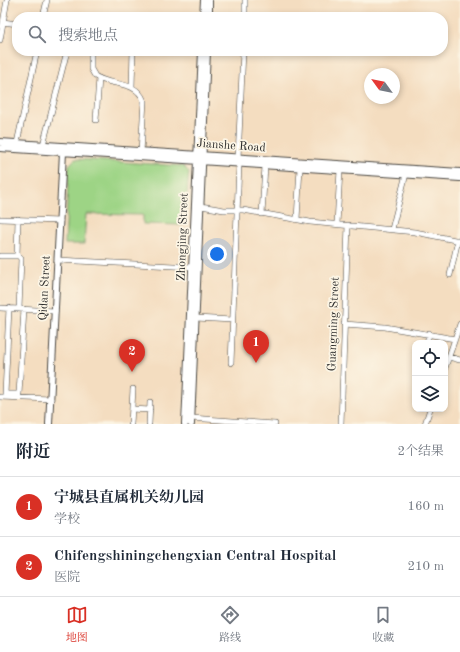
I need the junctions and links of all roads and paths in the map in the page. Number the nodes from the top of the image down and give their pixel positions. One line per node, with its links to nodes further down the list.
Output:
1 (6, 0): 6 (street)
2 (47, 0): 7 (street)
3 (204, 0): 8 (main road)
4 (210, 0): 9 (main road)
5 (245, 0): 10 (street)
6 (2, 12): 11 (street)
7 (44, 12)
8 (203, 12)
9 (209, 12)
10 (245, 12)
11 (3, 22): 12 (street); 13 (street)
12 (12, 23)
13 (0, 40)
14 (36, 56): 25 (street)
15 (66, 56): 26 (street)
16 (91, 56): 21 (street)
17 (133, 56): 22 (street)
18 (202, 56): 30 (main road, Zhongjing Street)
19 (207, 56): 30 (main road, Zhongjing Street)
20 (243, 56): 31 (street)
21 (99, 78): 22 (street); 23 (street)
22 (132, 87): 29 (street)
23 (96, 120)
24 (0, 142): 25 (main road, Jianshe Road)
25 (17, 143): 26 (main road, Jianshe Road)
26 (43, 145): 29 (main road, Jianshe Road)
27 (0, 148): 28 (main road, Jianshe Road)
28 (63, 152): 30 (main road, Jianshe Road); 44 (main road, Qidan Street)
29 (141, 152): 30 (main road, Jianshe Road)
30 (200, 159): 31 (main road, Jianshe Road); 38 (main road, Zhongjing Street); 52 (main road, Zhongjing Street)
31 (239, 161): 32 (main road, Jianshe Road); 35 (main road, Jianshe Road); 39 (street)
32 (265, 166): 33 (main road, Jianshe Road); 40 (street)
33 (300, 168): 34 (main road, Jianshe Road); 42 (street)
34 (340, 170): 36 (main road, Jianshe Road); 45 (street)
35 (460, 172)
36 (406, 174): 37 (main road, Jianshe Road); 47 (street)
37 (460, 178)
38 (201, 206): 39 (street); 58 (main road, Zhongjing Street)
39 (236, 210): 40 (street); 59 (street)
40 (262, 214): 42 (street)
41 (0, 219): 43 (street)
42 (297, 219): 45 (street)
43 (18, 220): 44 (street); 50 (street)
44 (60, 221): 51 (main road, Qidan Street)
45 (336, 224): 46 (street)
46 (348, 225): 47 (street); 60 (street, Guangming Street)
47 (392, 229): 48 (street)
48 (459, 240): 53 (street)
49 (0, 256): 50 (street)
50 (17, 256): 56 (street)
51 (58, 260): 52 (street); 57 (main road, Qidan Street)
52 (193, 267): 79 (main road, Zhongjing Street)
53 (450, 275)
54 (0, 308): 55 (street)
55 (10, 308): 56 (street); 56 (street)
56 (21, 309): 57 (street)
57 (55, 311): 70 (main road, Qidan Street)
58 (196, 318): 59 (street); 75 (main road, Zhongjing Street)
59 (232, 320): 67 (street)
60 (344, 324): 62 (street); 82 (street, Guangming Street)
61 (460, 324): 63 (street)
62 (429, 333): 63 (street); 64 (street)
63 (455, 339): 65 (street)
64 (428, 340)
65 (449, 357): 66 (street)
66 (460, 360)
67 (231, 363)
68 (133, 389): 72 (street)
69 (0, 397): 70 (street)
70 (51, 399): 76 (main road, Qidan Street)
71 (150, 402): 73 (street)
72 (132, 409): 73 (street); 77 (street)
73 (150, 410): 78 (street)
74 (429, 412): 83 (street)
75 (191, 421): 80 (street)
76 (49, 424)
77 (131, 424)
78 (149, 424)
79 (185, 424)
80 (270, 424): 81 (street)
81 (275, 424)
82 (341, 424)
83 (425, 424)

